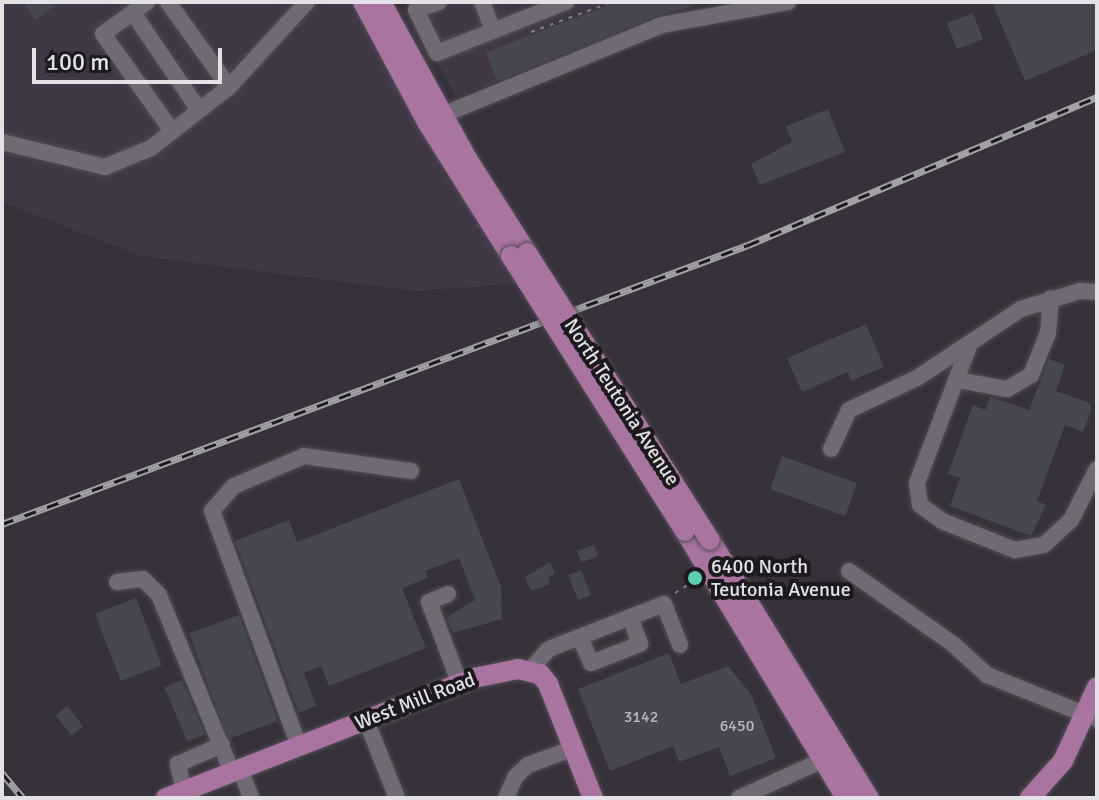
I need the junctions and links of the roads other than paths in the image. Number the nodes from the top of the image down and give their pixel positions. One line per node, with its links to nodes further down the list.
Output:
1 (147, 2): 10 (street)
2 (168, 2): 12 (street)
3 (307, 2): 12 (street)
4 (363, 2): 14 (main road, North Teutonia Avenue)
5 (381, 2): 14 (main road, North Teutonia Avenue)
6 (439, 2): 11 (street)
7 (482, 2): 11 (street)
8 (566, 2): 11 (street)
9 (788, 2): 14 (street)
10 (133, 13): 13 (street); 15 (street)
11 (493, 31)
12 (229, 87): 13 (street)
13 (199, 110): 15 (street)
14 (434, 118): 17 (main road, North Teutonia Avenue)
15 (172, 131): 16 (street)
16 (2, 142)
17 (519, 255): 39 (main road, North Teutonia Avenue, bridge); 39 (main road, North Teutonia Avenue, bridge)
18 (1097, 292): 19 (street)
19 (1051, 298): 20 (street); 21 (street)
20 (969, 346): 21 (street); 22 (street)
21 (958, 380): 23 (street)
22 (831, 449)
23 (1097, 469)
24 (411, 471): 37 (street)
25 (849, 571): 34 (street)
26 (117, 582): 36 (street)
27 (448, 594): 32 (street)
28 (630, 617): 29 (street); 29 (street); 30 (street)
29 (580, 637): 31 (street)
30 (680, 645)
31 (530, 670): 32 (main road, West Mill Road); 38 (main road)
32 (460, 684): 35 (main road, West Mill Road)
33 (1097, 687): 34 (main road)
34 (1092, 717): 49 (main road)
35 (366, 720): 37 (main road, West Mill Road); 43 (street)
36 (222, 745): 40 (street); 41 (street)
37 (299, 746): 40 (main road, West Mill Road)
38 (574, 748): 44 (street); 45 (main road)
39 (833, 756): 46 (street); 47 (main road, North Teutonia Avenue); 48 (main road, North Teutonia Avenue)
40 (236, 771): 41 (main road, West Mill Road); 42 (street)
41 (175, 794)
42 (251, 798)
43 (397, 798)
44 (506, 798)
45 (593, 798)
46 (739, 798)
47 (846, 798)
48 (869, 798)
49 (1030, 798)

